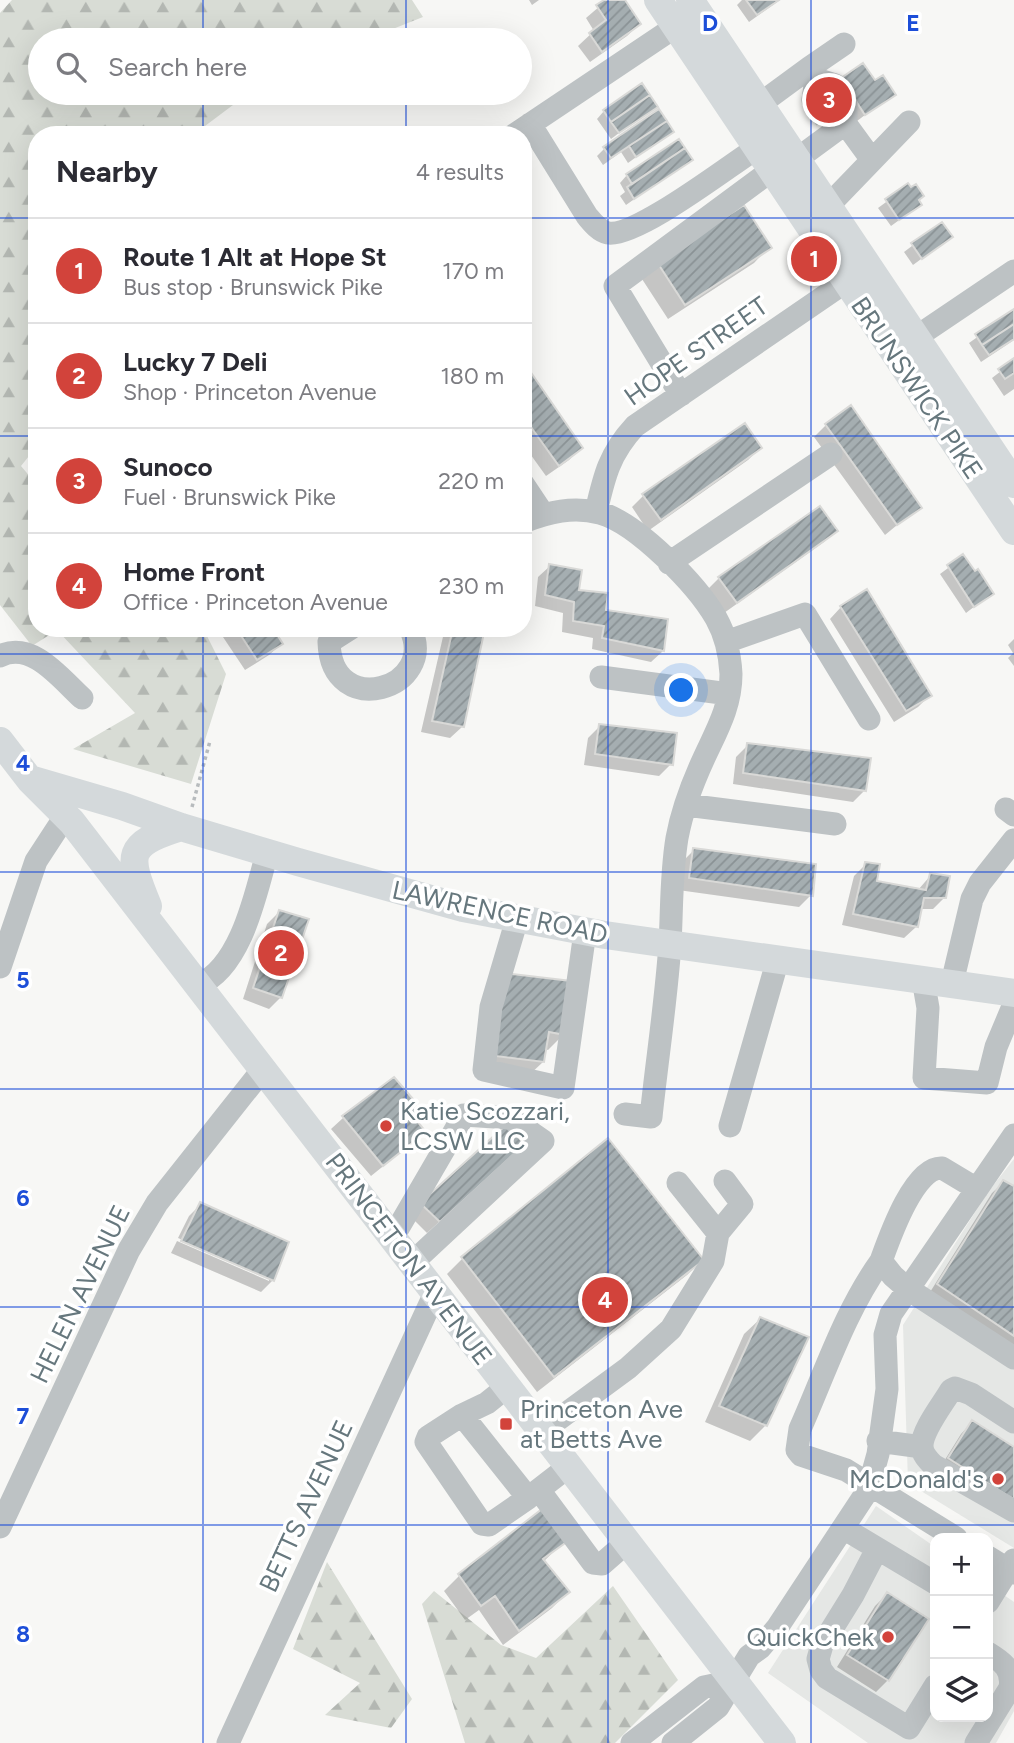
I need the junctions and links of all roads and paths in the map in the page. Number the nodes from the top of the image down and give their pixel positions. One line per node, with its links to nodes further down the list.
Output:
1 (659, 0): 2 (main road, BRUNSWICK PIKE)
2 (688, 13): 5 (main road, BRUNSWICK PIKE); 7 (street); 9 (main road, BRUNSWICK PIKE)
3 (844, 44): 4 (street)
4 (828, 98): 5 (street); 9 (street); 10 (street)
5 (760, 104): 9 (main road, BRUNSWICK PIKE)
6 (909, 122): 10 (street)
7 (528, 126)
8 (532, 143): 9 (street)
9 (775, 159): 11 (main road, BRUNSWICK PIKE); 13 (main road, BRUNSWICK PIKE); 15 (street)
10 (872, 160): 11 (street)
11 (828, 206): 13 (main road, BRUNSWICK PIKE)
12 (1014, 271): 14 (street)
13 (857, 274): 14 (main road, BRUNSWICK PIKE); 15 (street, HOPE STREET)
14 (905, 345): 17 (main road, BRUNSWICK PIKE); 20 (main road, BRUNSWICK PIKE)
15 (681, 395): 18 (street, HOPE STREET)
16 (831, 454): 21 (street)
17 (1014, 484)
18 (596, 512): 19 (street); 21 (street)
19 (533, 518)
20 (1014, 531)
21 (669, 563): 24 (street)
22 (324, 637): 23 (street)
23 (412, 637)
24 (726, 642): 27 (street); 29 (street)
25 (0, 656): 28 (street)
26 (601, 677): 27 (street)
27 (729, 694): 34 (street)
28 (82, 698)
29 (869, 719)
30 (0, 741): 33 (main road, PRINCETON AVENUE)
31 (210, 741): 36 (path)
32 (0, 771): 33 (main road, LAWRENCE ROAD)
33 (30, 780): 35 (main road, PRINCETON AVENUE); 36 (main road, LAWRENCE ROAD)
34 (686, 805): 37 (street); 43 (street)
35 (66, 815): 42 (main road, PRINCETON AVENUE); 45 (street)
36 (186, 817): 39 (main road, LAWRENCE ROAD); 42 (main road)
37 (835, 824)
38 (1014, 840): 47 (street)
39 (267, 853): 40 (main road, LAWRENCE ROAD); 48 (street)
40 (517, 919): 41 (main road, LAWRENCE ROAD); 41 (street)
41 (585, 932): 43 (main road, LAWRENCE ROAD)
42 (162, 938): 48 (main road, PRINCETON AVENUE)
43 (670, 944): 44 (main road, LAWRENCE ROAD); 52 (street)
44 (778, 959): 46 (main road, LAWRENCE ROAD); 53 (street)
45 (0, 967)
46 (923, 979): 47 (main road, LAWRENCE ROAD); 50 (street)
47 (951, 983): 49 (main road, LAWRENCE ROAD)
48 (198, 985): 51 (main road, PRINCETON AVENUE)
49 (1014, 993)
50 (1014, 1004)
51 (264, 1069): 59 (main road, PRINCETON AVENUE); 75 (street, HELEN AVENUE)
52 (625, 1114)
53 (730, 1126)
54 (1012, 1142): 57 (street)
55 (725, 1181): 58 (street)
56 (678, 1183): 58 (street)
57 (977, 1189): 60 (street); 62 (street)
58 (718, 1233): 68 (street)
59 (393, 1237): 61 (main road, PRINCETON AVENUE); 61 (street)
60 (881, 1261): 62 (street); 72 (street)
61 (413, 1262): 63 (main road, PRINCETON AVENUE)
62 (908, 1289): 64 (street); 69 (street)
63 (435, 1293): 65 (main road, PRINCETON AVENUE); 88 (street, BETTS AVENUE)
64 (1014, 1359)
65 (506, 1387): 66 (street); 68 (main road, PRINCETON AVENUE)
66 (462, 1415): 73 (street); 73 (street)
67 (1014, 1422): 70 (street)
68 (541, 1432): 71 (main road, PRINCETON AVENUE)
69 (878, 1441): 70 (street); 72 (street)
70 (922, 1447): 74 (street)
71 (568, 1467): 73 (street); 78 (main road, PRINCETON AVENUE)
72 (870, 1486): 76 (street); 77 (street)
73 (533, 1494): 78 (street)
74 (1014, 1511)
75 (0, 1527)
76 (843, 1528): 79 (street); 85 (street)
77 (948, 1533)
78 (626, 1543): 85 (main road, PRINCETON AVENUE)
79 (877, 1549): 82 (street); 87 (street)
80 (993, 1559): 81 (street)
81 (1012, 1567): 83 (street)
82 (930, 1580)
83 (992, 1596)
84 (993, 1656): 92 (street)
85 (733, 1681): 89 (street); 90 (street); 91 (main road, PRINCETON AVENUE)
86 (930, 1698): 87 (street)
87 (915, 1736)
88 (228, 1743)
89 (632, 1743)
90 (673, 1743)
91 (782, 1743)
92 (976, 1743)

